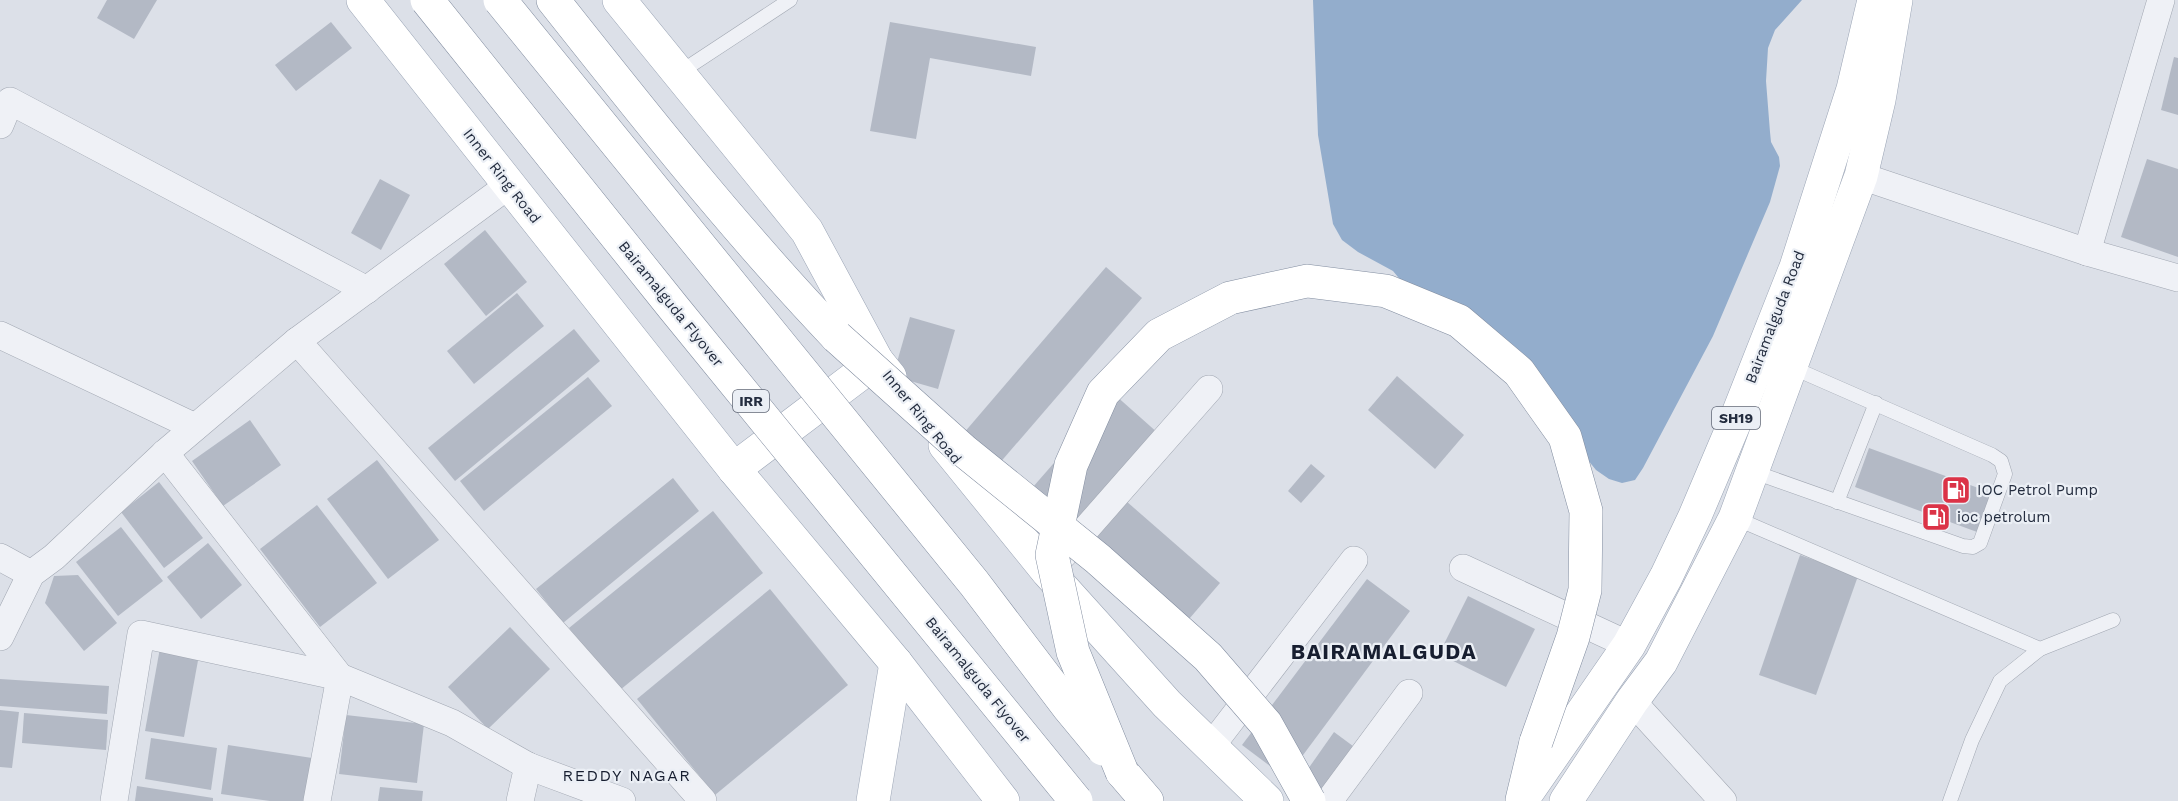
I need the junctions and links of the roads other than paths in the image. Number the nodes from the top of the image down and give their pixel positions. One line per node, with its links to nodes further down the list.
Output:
1 (363, 0): 14 (main road, Inner Ring Road)
2 (427, 0): 54 (main road, Bairamalguda Flyover / IRR, bridge)
3 (500, 0): 46 (main road, bridge)
4 (553, 0): 57 (main road, bridge)
5 (619, 0): 10 (main road, Inner Ring Road)
6 (790, 0): 10 (lane)
7 (1874, 0): 21 (main road, Bairamalguda Road / SH19)
8 (1896, 0): 13 (main road, Bairamalguda Road / SH19)
9 (2161, 0): 15 (street)
10 (679, 73): 20 (main road, Inner Ring Road)
11 (5, 97): 12 (street); 17 (street)
12 (0, 125)
13 (1861, 176): 15 (street); 22 (main road, Bairamalguda Road / SH19)
14 (509, 185): 17 (street); 27 (main road, Inner Ring Road)
15 (2087, 252): 16 (street)
16 (2178, 278)
17 (367, 290): 19 (street)
18 (0, 335): 25 (street)
19 (297, 341): 25 (street); 51 (street)
20 (877, 361): 27 (main road); 34 (main road, Inner Ring Road)
21 (1753, 373): 22 (main road); 38 (main road, Bairamalguda Road / SH19)
22 (1787, 377): 24 (lane); 28 (main road, Bairamalguda Road / SH19)
23 (1209, 389): 34 (street)
24 (1876, 403): 29 (lane); 29 (lane)
25 (195, 428): 26 (street)
26 (165, 453): 35 (street); 41 (street)
27 (734, 469): 40 (main road, Inner Ring Road)
28 (1751, 471): 29 (lane); 30 (main road, Bairamalguda Road / SH19)
29 (1836, 502)
30 (1735, 518): 39 (lane); 43 (main road, Bairamalguda Road / SH19)
31 (0, 557): 35 (street)
32 (1354, 560): 44 (street)
33 (1463, 568): 38 (street)
34 (1048, 572): 44 (main road, Inner Ring Road)
35 (31, 574): 37 (street)
36 (2113, 620): 39 (lane)
37 (0, 637)
38 (1629, 645): 59 (main road, Bairamalguda Road / SH19)
39 (2040, 649): 62 (lane)
40 (896, 663): 52 (main road); 53 (main road, Inner Ring Road)
41 (340, 677): 45 (street); 47 (street); 48 (street)
42 (1409, 693): 58 (street)
43 (1632, 701): 60 (main road, Bairamalguda Road / SH19); 61 (street)
44 (1212, 746): 56 (main road, Inner Ring Road)
45 (528, 766): 49 (street); 50 (street)
46 (1122, 772): 55 (main road); 59 (main road, bridge)
47 (114, 801)
48 (317, 801)
49 (520, 801)
50 (622, 801)
51 (703, 801)
52 (873, 801)
53 (1003, 801)
54 (1076, 801)
55 (1147, 801)
56 (1268, 801)
57 (1309, 801)
58 (1329, 801)
59 (1522, 801)
60 (1566, 801)
61 (1723, 801)
62 (1950, 801)

